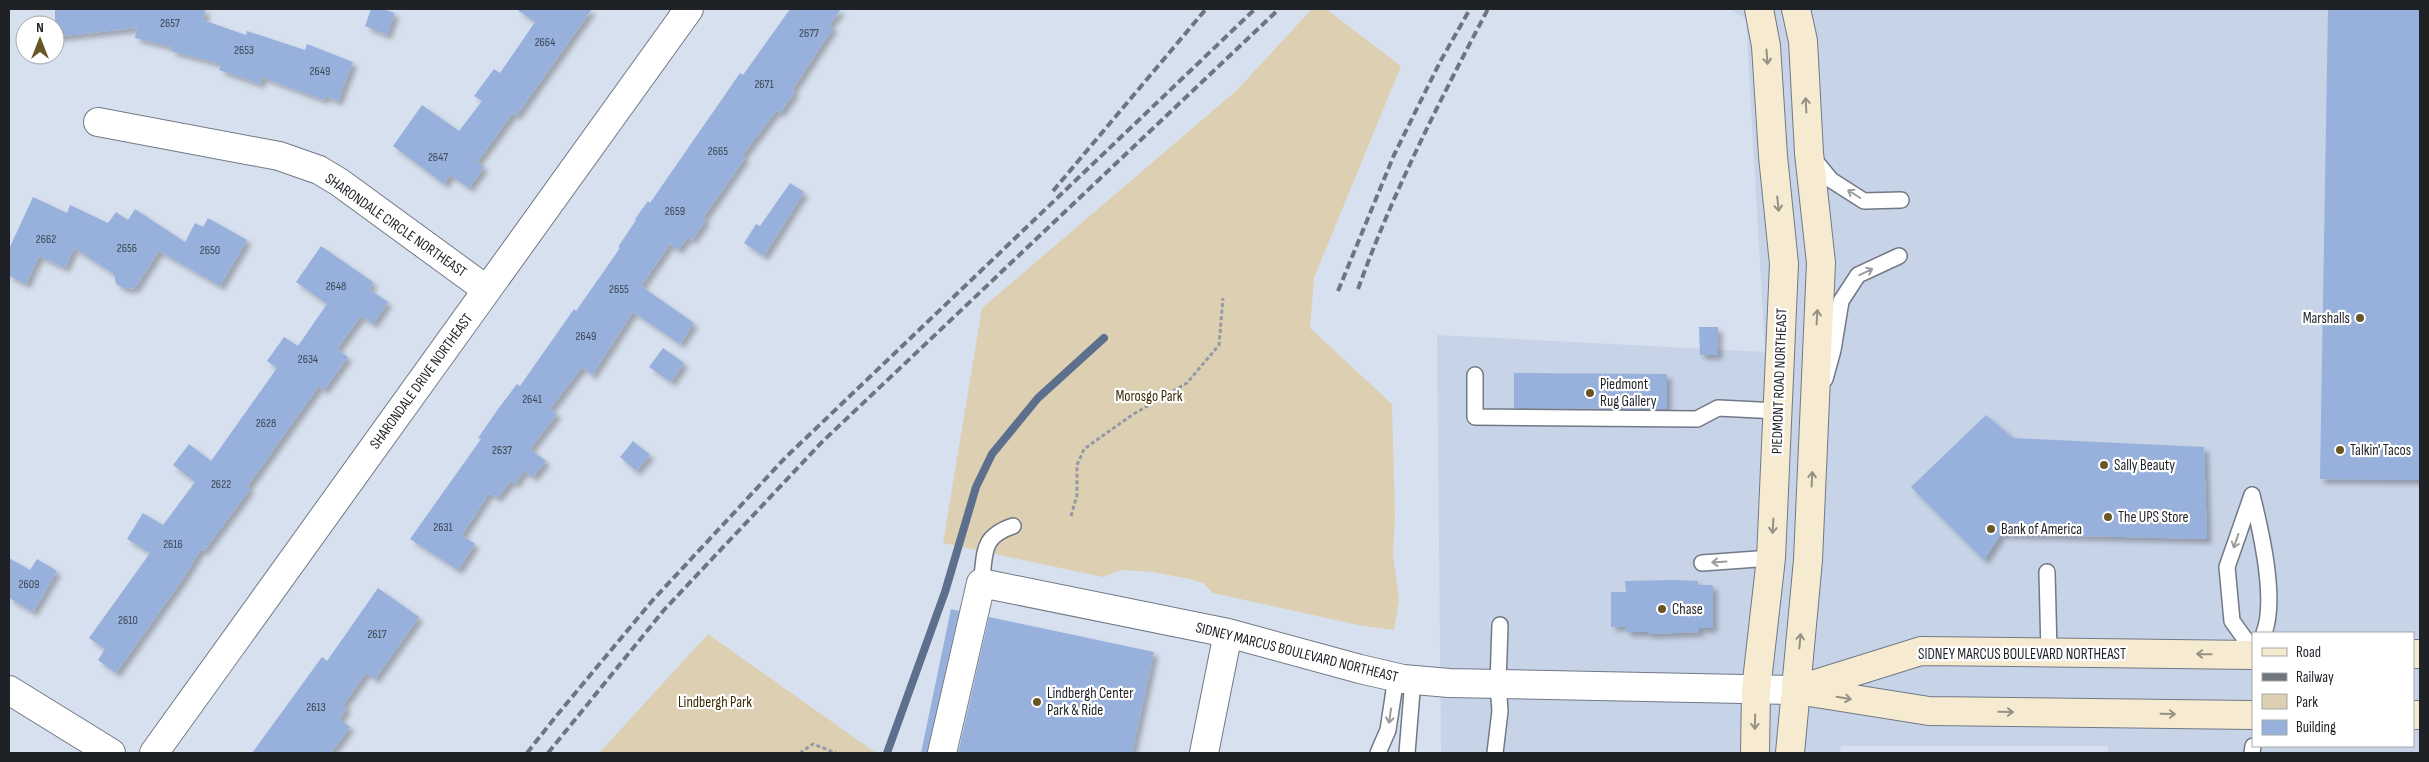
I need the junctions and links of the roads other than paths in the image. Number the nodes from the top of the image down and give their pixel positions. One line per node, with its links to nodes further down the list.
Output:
1 (689, 9): 8 (street, SHARONDALE DRIVE NORTHEAST)
2 (1758, 9): 10 (main road, PIEDMONT ROAD NORTHEAST, one-way to 10)
3 (1796, 9): 5 (main road, one-way to 3)
4 (98, 122): 8 (street, SHARONDALE CIRCLE NORTHEAST)
5 (1809, 153): 6 (lane, one-way to 5); 11 (main road, one-way to 5)
6 (1901, 200)
7 (1899, 256): 11 (lane, one-way to 7)
8 (487, 290): 30 (street, SHARONDALE DRIVE NORTHEAST)
9 (1475, 375): 10 (lane)
10 (1778, 411): 13 (main road, PIEDMONT ROAD NORTHEAST, one-way to 13)
11 (1815, 412): 27 (main road, one-way to 11)
12 (1013, 526): 16 (lane)
13 (1771, 558): 14 (lane, one-way to 14); 26 (main road, PIEDMONT ROAD NORTHEAST)
14 (1702, 563)
15 (2048, 572): 21 (lane)
16 (981, 583): 19 (street, SIDNEY MARCUS BOULEVARD NORTHEAST); 31 (street)
17 (1500, 625): 24 (lane)
18 (2264, 632): 20 (lane, one-way to 20)
19 (1228, 633): 23 (street, SIDNEY MARCUS BOULEVARD NORTHEAST); 32 (street)
20 (2252, 649)
21 (2050, 652): 22 (main road, SIDNEY MARCUS BOULEVARD NORTHEAST, one-way to 21); 27 (main road, SIDNEY MARCUS BOULEVARD NORTHEAST)
22 (2252, 655)
23 (1404, 678): 24 (street, SIDNEY MARCUS BOULEVARD NORTHEAST); 33 (lane, one-way to 33); 34 (lane)
24 (1498, 684): 26 (street, SIDNEY MARCUS BOULEVARD NORTHEAST); 35 (lane)
25 (9, 690): 29 (street)
26 (1756, 690): 27 (street, SIDNEY MARCUS BOULEVARD NORTHEAST); 36 (main road, PIEDMONT ROAD NORTHEAST, one-way to 36)
27 (1796, 690): 28 (main road, SIDNEY MARCUS BOULEVARD NORTHEAST, one-way to 28); 37 (main road)
28 (2252, 715)
29 (111, 753)
30 (154, 753)
31 (942, 753)
32 (1204, 753)
33 (1378, 753)
34 (1407, 753)
35 (1495, 753)
36 (1755, 753)
37 (1790, 753)

